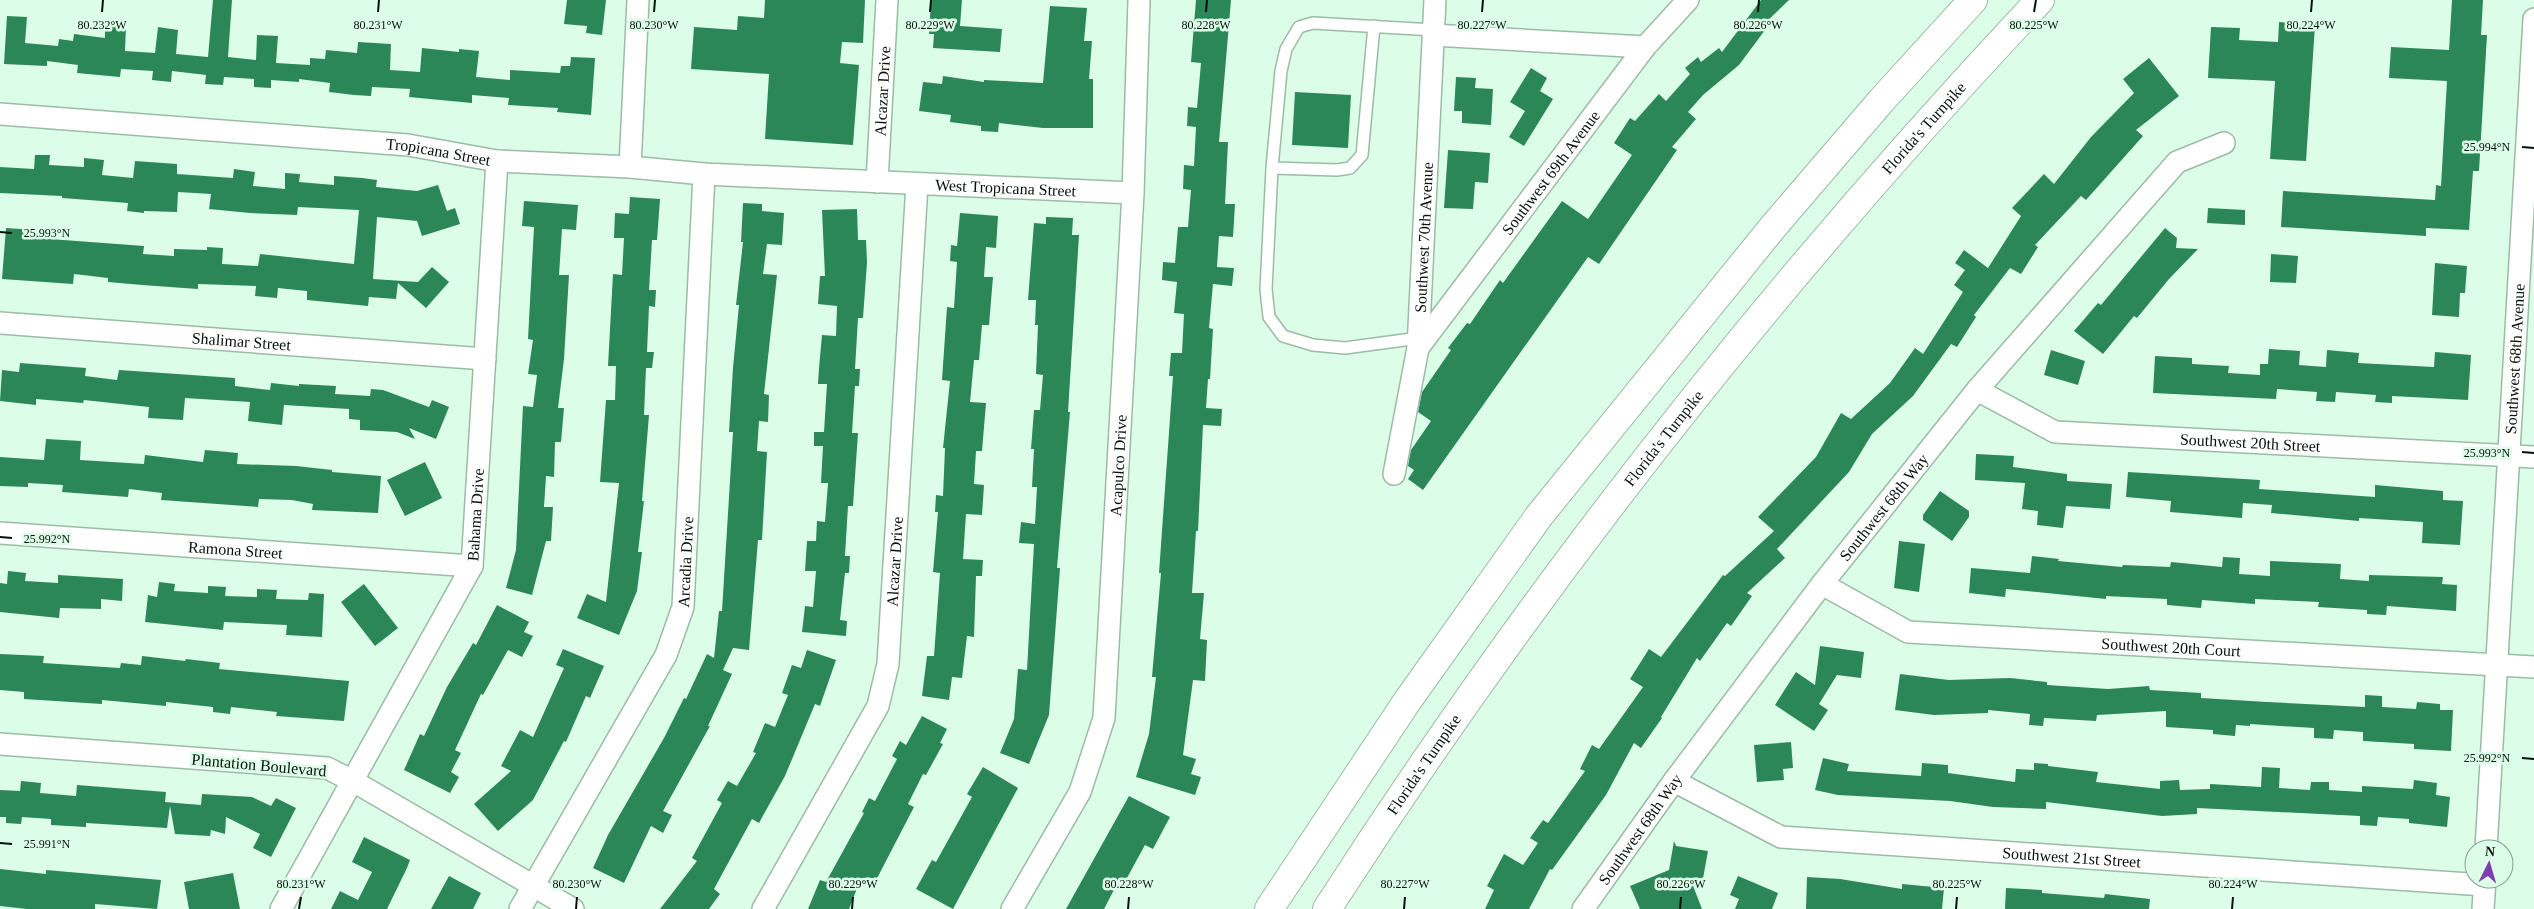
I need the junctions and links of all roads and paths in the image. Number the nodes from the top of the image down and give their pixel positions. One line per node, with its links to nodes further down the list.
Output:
1 (638, 0): 15 (street)
2 (887, 0): 18 (street, Alcazar Drive)
3 (1139, 0): 20 (street, Acapulco Drive)
4 (1435, 0): 10 (street, Southwest 70th Avenue)
5 (1688, 0): 11 (street, Southwest 69th Avenue)
6 (1973, 0): 46 (highway)
7 (2040, 0): 47 (highway, Florida's Turnpike)
8 (1374, 26): 10 (lane); 16 (lane); 16 (lane)
9 (2534, 26): 21 (street, Southwest 68th Avenue)
10 (1433, 32): 11 (street); 23 (street, Southwest 70th Avenue)
11 (1645, 47): 23 (street, Southwest 69th Avenue)
12 (0, 114): 14 (street, Tropicana Street)
13 (2224, 143): 25 (street, Southwest 68th Way)
14 (498, 161): 15 (street, Tropicana Street); 24 (street, Bahama Drive)
15 (630, 166): 17 (street, Tropicana Street)
16 (1272, 168): 23 (lane)
17 (704, 174): 18 (street, Tropicana Street); 39 (street, Arcadia Drive)
18 (877, 182): 19 (street, West Tropicana Street)
19 (917, 184): 20 (street, West Tropicana Street); 44 (street, Alcazar Drive)
20 (1133, 193): 45 (street, Acapulco Drive)
21 (2527, 240): 26 (street, Southwest 68th Avenue)
22 (0, 323): 24 (street, Shalimar Street)
23 (1419, 343): 28 (street, Southwest 70th Avenue)
24 (485, 358): 30 (street, Bahama Drive)
25 (1977, 390): 26 (street, Southwest 20th Street); 31 (street, Southwest 68th Way)
26 (2509, 456): 27 (street, Southwest 20th Street); 32 (street, Southwest 68th Avenue)
27 (2534, 458)
28 (1394, 474)
29 (0, 532): 30 (street, Ramona Street)
30 (472, 566): 35 (street, Bahama Drive)
31 (1822, 584): 32 (street, Southwest 20th Court); 36 (street, Southwest 68th Way)
32 (2497, 666): 33 (street, Southwest 20th Court); 37 (street, Southwest 68th Avenue)
33 (2534, 667)
34 (0, 744): 35 (street, Plantation Boulevard)
35 (353, 781): 39 (street, Plantation Boulevard); 41 (street, Bahama Drive)
36 (1674, 781): 38 (street, Southwest 21st Street); 48 (street, Southwest 68th Way)
37 (2487, 839)
38 (2464, 881)
39 (532, 886): 42 (street, Arcadia Drive); 43 (street, Plantation Boulevard)
40 (2484, 889): 49 (street)
41 (281, 909)
42 (520, 909)
43 (572, 909)
44 (763, 909)
45 (1012, 909)
46 (1269, 909)
47 (1327, 909)
48 (1583, 909)
49 (2482, 909)

